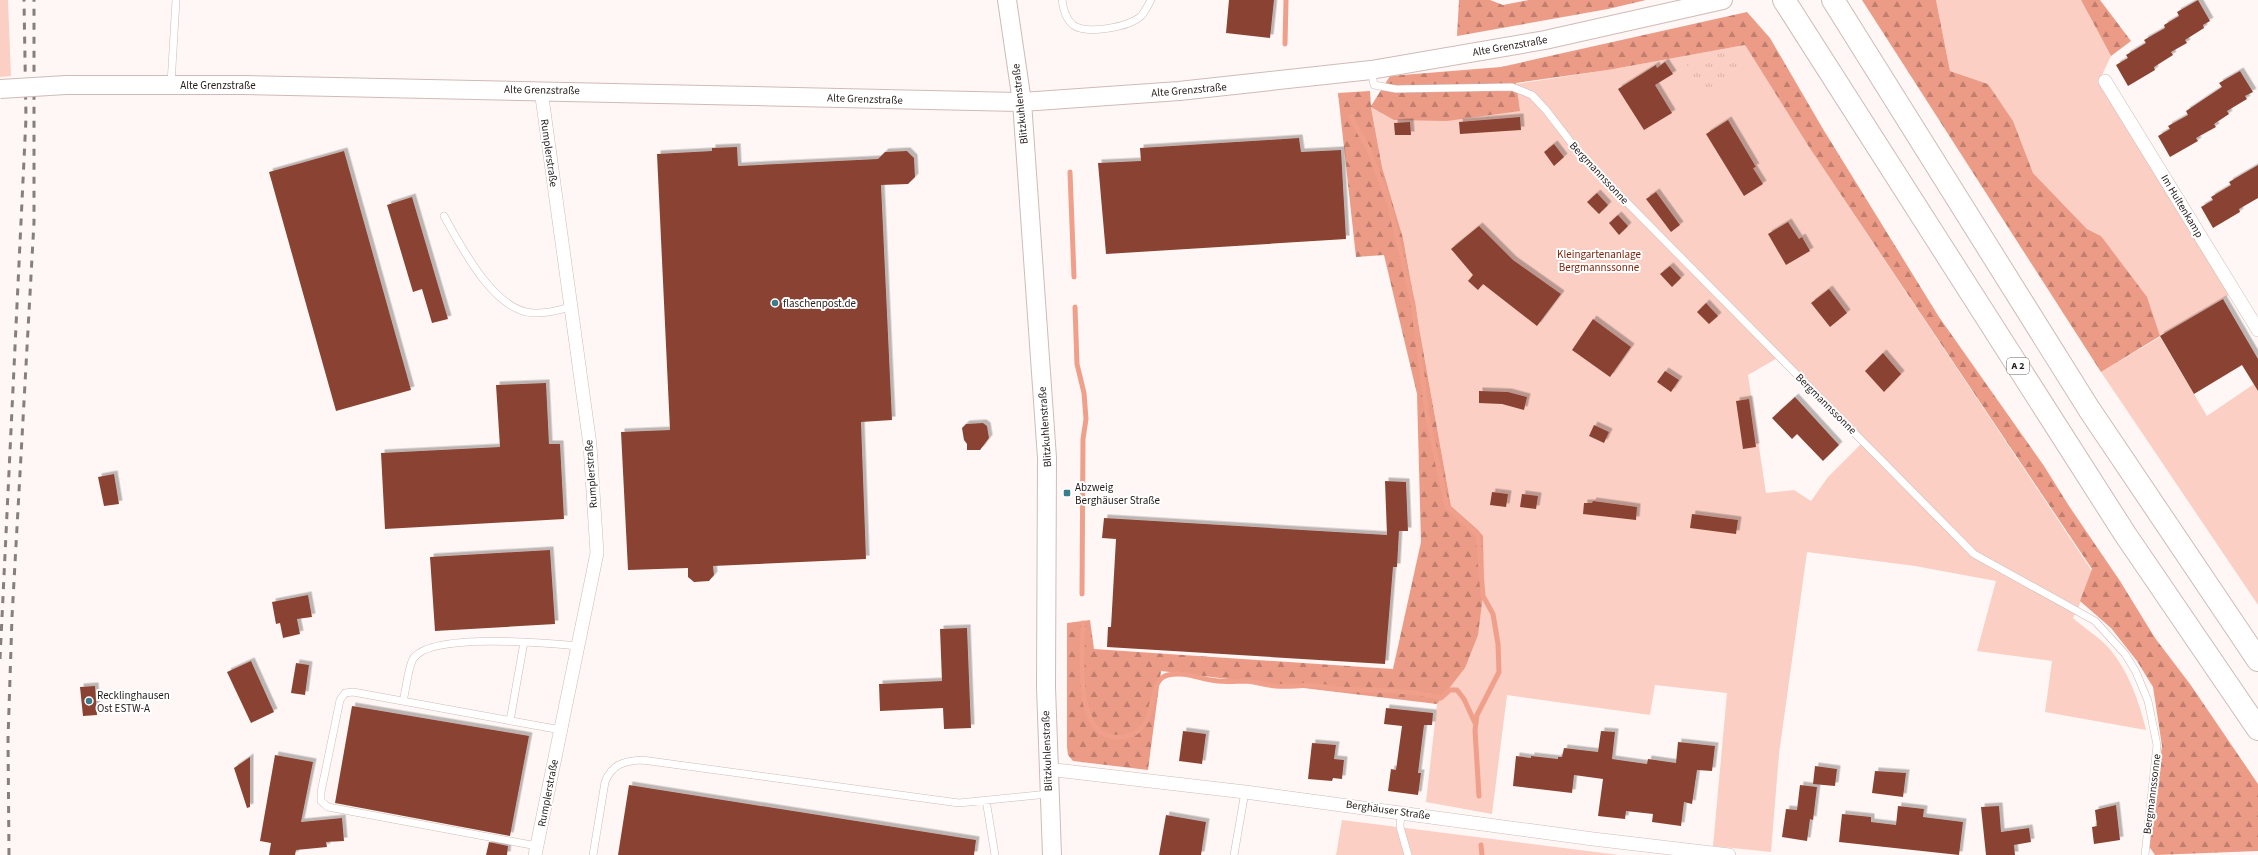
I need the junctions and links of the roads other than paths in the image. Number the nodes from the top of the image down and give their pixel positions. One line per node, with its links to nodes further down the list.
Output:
1 (176, 0): 10 (lane)
2 (1007, 0): 13 (street, Blitzkuhlenstraße)
3 (1062, 0): 4 (lane)
4 (1151, 0)
5 (1784, 0): 22 (highway, A 2)
6 (1833, 0): 19 (highway)
7 (1719, 1): 8 (street, Alte Grenzstraße)
8 (1371, 70): 13 (street, Alte Grenzstraße); 36 (lane, Bergmannssonne)
9 (2105, 81): 16 (street, Im Hultenkamp)
10 (171, 85): 11 (street, Alte Grenzstraße, bridge); 12 (street, Alte Grenzstraße)
11 (0, 90)
12 (541, 90): 13 (street, Alte Grenzstraße); 15 (street, Rumplerstraße)
13 (1022, 102): 24 (street, Blitzkuhlenstraße)
14 (444, 216): 15 (lane)
15 (570, 308): 18 (street, Rumplerstraße)
16 (2258, 330)
17 (524, 642): 18 (lane); 20 (lane); 21 (lane)
18 (578, 646): 23 (street, Rumplerstraße)
19 (2258, 660)
20 (403, 701): 21 (lane); 29 (lane)
21 (510, 720): 23 (lane)
22 (2258, 729)
23 (561, 730): 29 (street, Rumplerstraße)
24 (1047, 769): 25 (street, Berghäuser Straße); 26 (street, Blitzkuhlenstraße)
25 (1245, 792): 28 (street, Berghäuser Straße); 33 (lane)
26 (1048, 794): 27 (lane); 32 (street, Blitzkuhlenstraße)
27 (986, 800): 30 (lane); 31 (lane)
28 (1401, 812): 34 (lane); 35 (street, Berghäuser Straße)
29 (536, 851)
30 (593, 855)
31 (995, 855)
32 (1052, 855)
33 (1234, 855)
34 (1408, 855)
35 (1729, 855)
36 (2145, 855)

